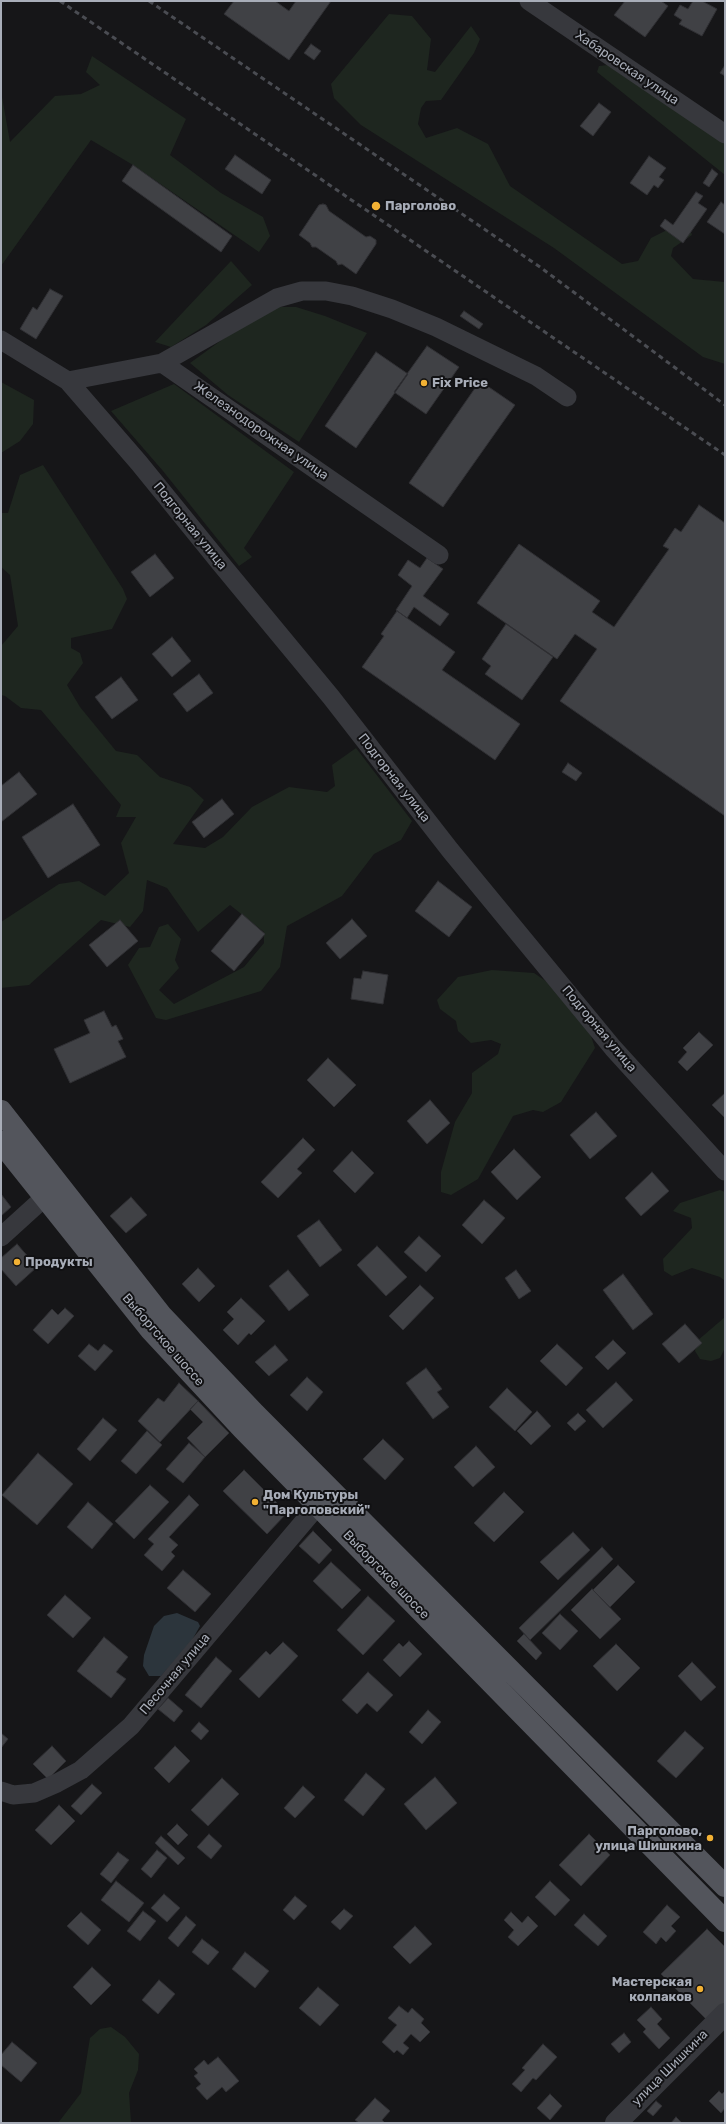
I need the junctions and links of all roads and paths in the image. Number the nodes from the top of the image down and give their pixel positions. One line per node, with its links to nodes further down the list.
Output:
1 (529, 1): 2 (street, Хабаровская улица)
2 (725, 134)
3 (1, 340): 5 (street, Подгорная улица)
4 (162, 363): 5 (street); 6 (street); 7 (street, Железнодорожная улица)
5 (68, 381): 10 (street, Подгорная улица)
6 (567, 398)
7 (439, 555)
8 (1, 1111): 15 (main road, Выборгское шоссе)
9 (1, 1142): 11 (main road, Выборгское шоссе)
10 (725, 1170)
11 (45, 1197): 12 (street); 13 (main road, Выборгское шоссе)
12 (1, 1237)
13 (318, 1505): 14 (street, Песочная улица); 16 (main road, Выборгское шоссе)
14 (1, 1791)
15 (725, 1886)
16 (725, 1921)
17 (725, 2014): 18 (street, улица Шишкина)
18 (616, 2123)

